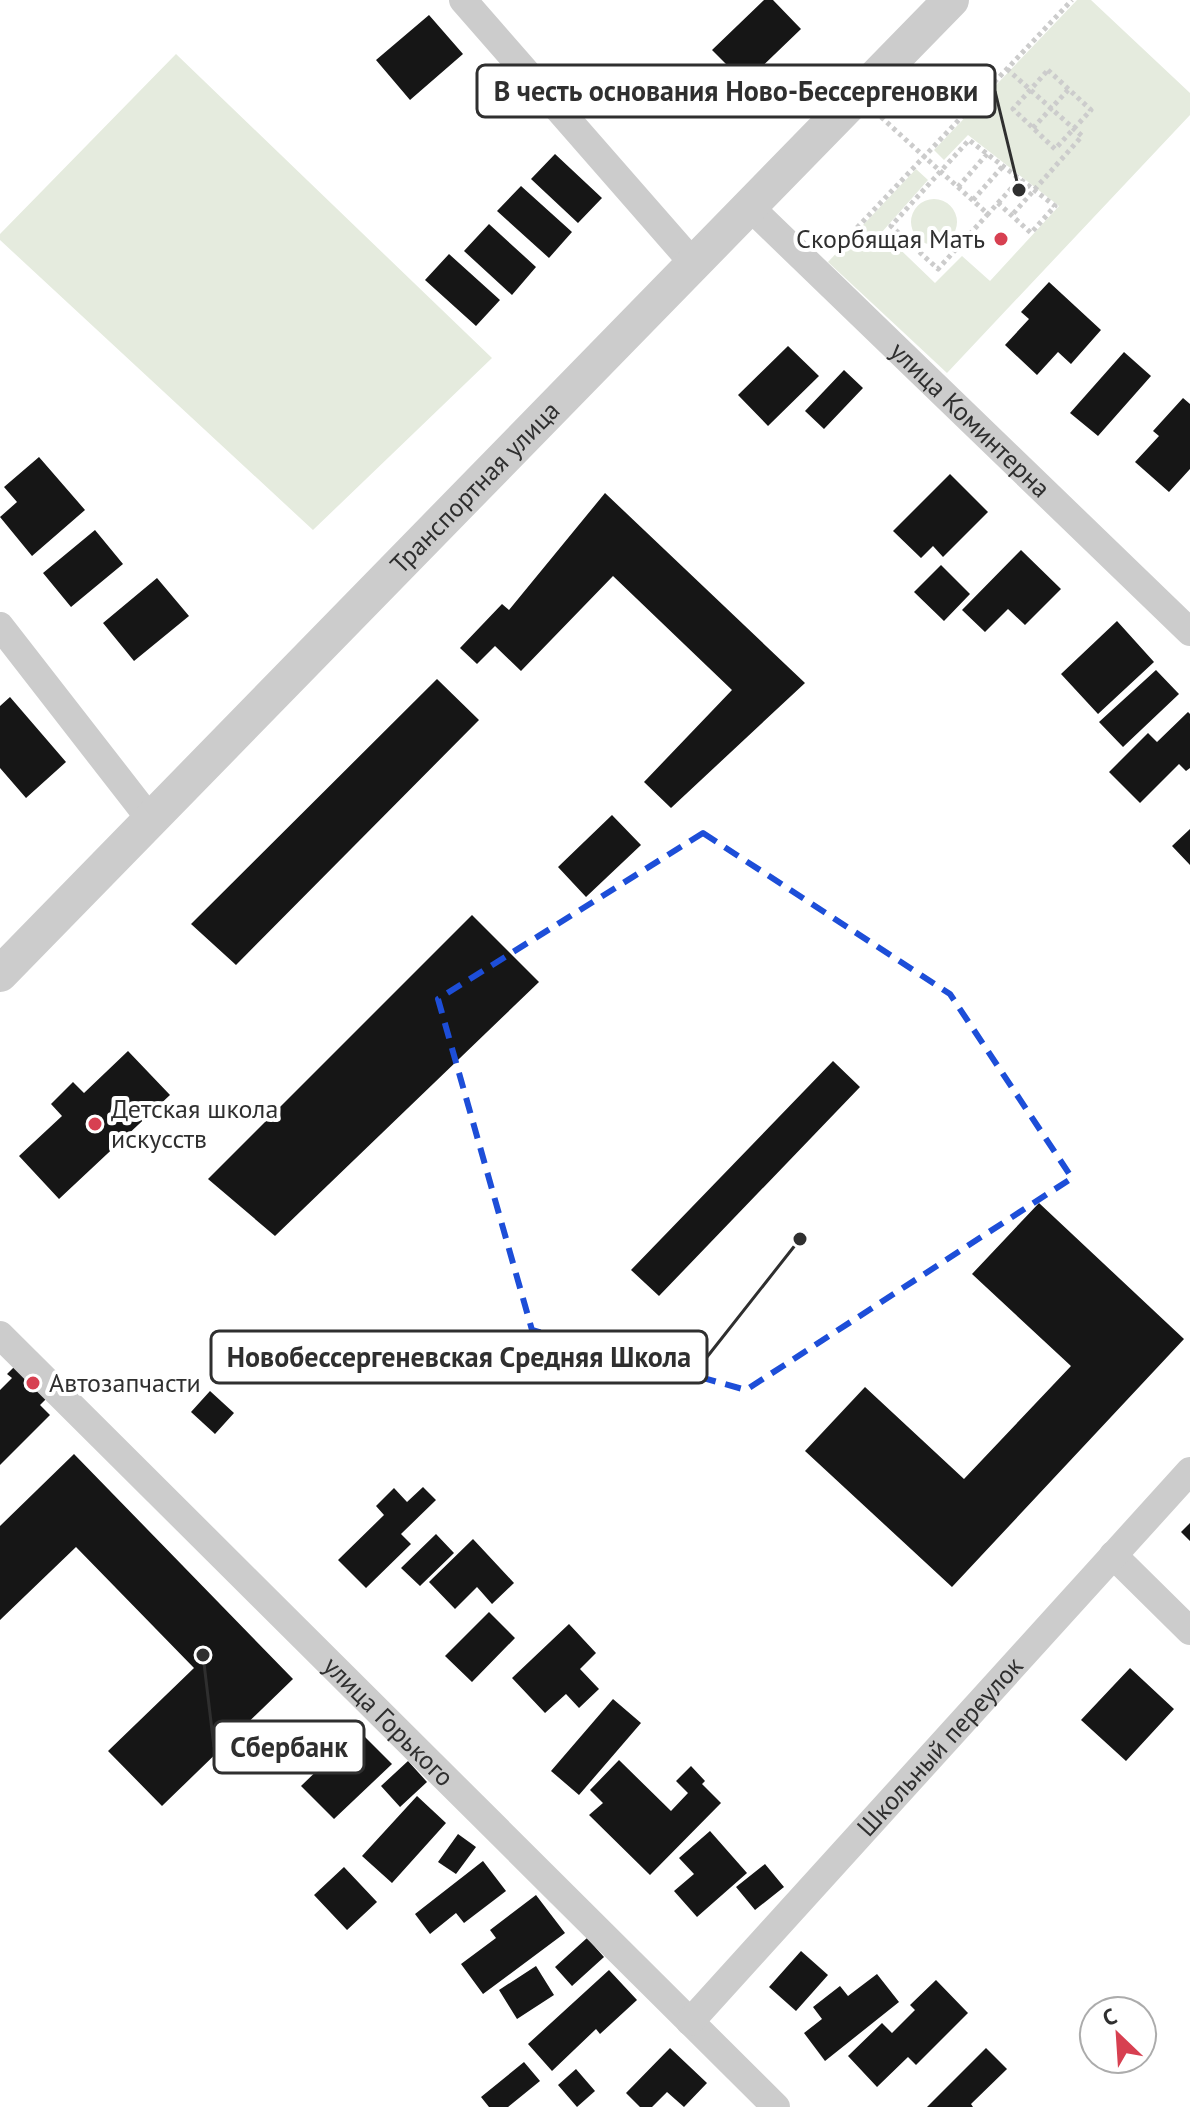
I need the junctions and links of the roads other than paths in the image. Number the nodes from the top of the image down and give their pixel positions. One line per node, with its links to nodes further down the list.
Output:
1 (463, 0): 4 (street)
2 (951, 0): 3 (street, Транспортная улица)
3 (750, 207): 4 (street, Транспортная улица); 6 (street, улица Коминтерна)
4 (693, 263): 7 (street, Транспортная улица)
5 (0, 626): 7 (street)
6 (1190, 632)
7 (150, 819): 8 (street, Транспортная улица)
8 (0, 974)
9 (0, 1335): 13 (street, улица Горького)
10 (1190, 1471): 11 (street, Школьный переулок)
11 (1113, 1555): 12 (street); 13 (street, Школьный переулок)
12 (1190, 1631)
13 (690, 2022): 14 (street, улица Горького)
14 (776, 2107)

